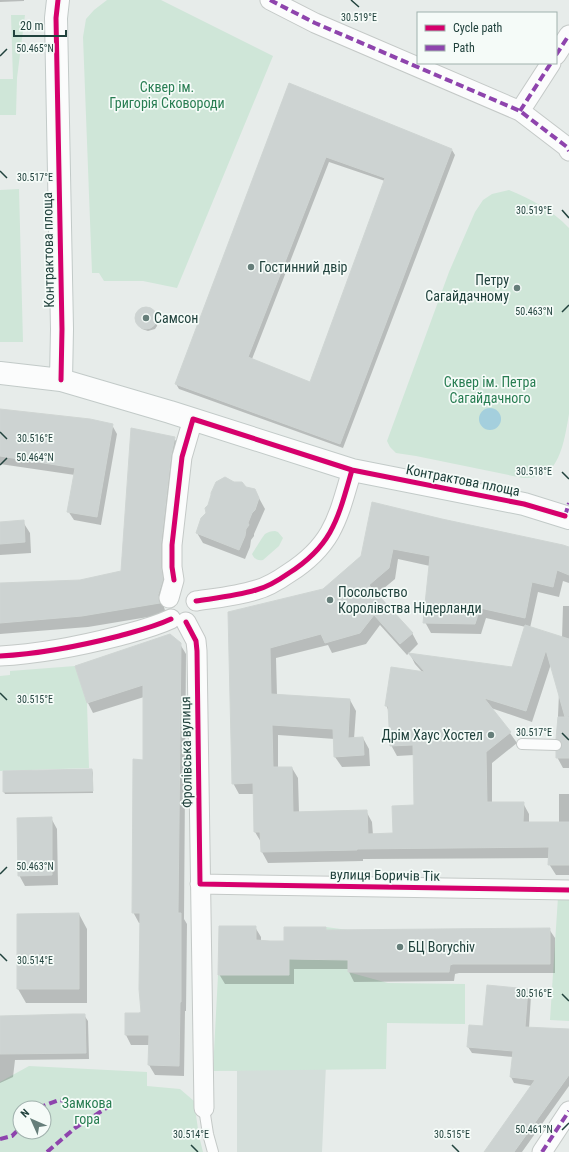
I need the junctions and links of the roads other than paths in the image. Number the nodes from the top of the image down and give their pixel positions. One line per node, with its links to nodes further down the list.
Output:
1 (72, 0): 3 (street, Контрактова площа)
2 (270, 0): 7 (street)
3 (57, 9): 10 (street, Контрактова площа)
4 (569, 35): 5 (street)
5 (557, 53)
6 (550, 64): 7 (street)
7 (520, 112): 8 (street)
8 (569, 151)
9 (0, 373): 10 (street)
10 (61, 380): 11 (street, Контрактова площа)
11 (193, 420): 12 (street, Контрактова площа); 14 (street)
12 (352, 470): 13 (street, Контрактова площа); 14 (street)
13 (568, 513)
14 (181, 593): 15 (street, Фролівська вулиця); 15 (street)
15 (179, 620): 16 (street); 19 (street, Фролівська вулиця)
16 (0, 656)
17 (522, 744): 18 (lane)
18 (556, 745)
19 (200, 884): 20 (street, вулиця Боричів Тік); 21 (street, Фролівська вулиця)
20 (569, 890)
21 (204, 1108): 23 (lane)
22 (569, 1111): 24 (street)
23 (213, 1152)
24 (542, 1152)

